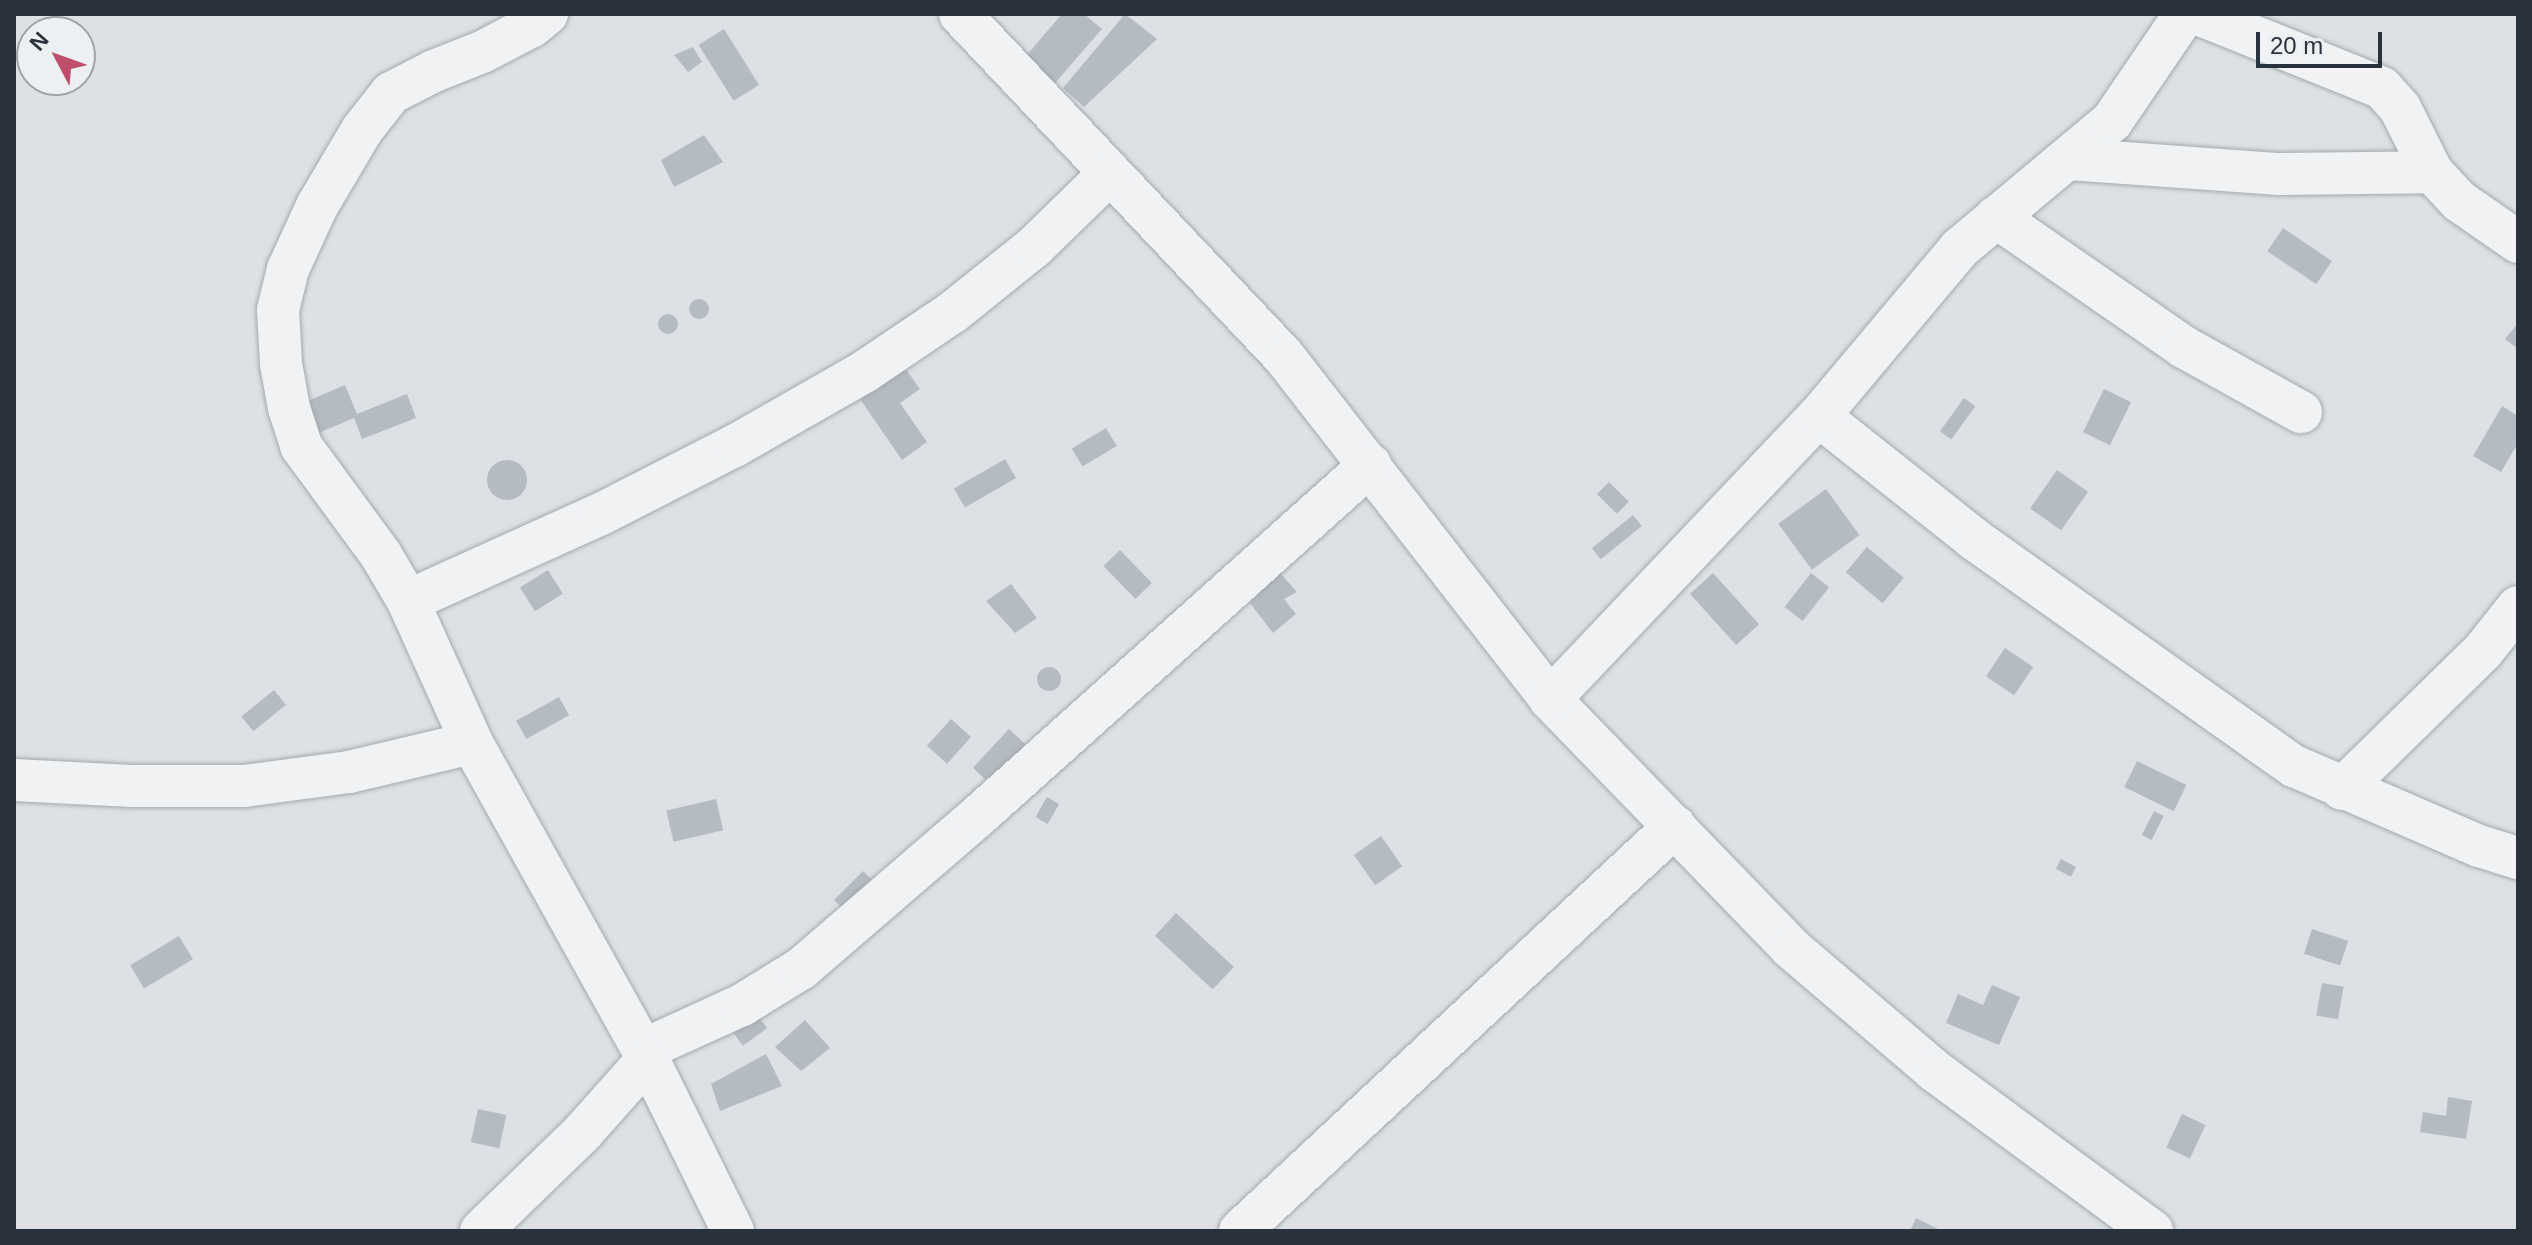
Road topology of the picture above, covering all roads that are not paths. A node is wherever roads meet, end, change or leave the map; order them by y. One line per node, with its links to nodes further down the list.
1 (547, 14): 13 (street)
2 (960, 14): 7 (street)
3 (2185, 14): 5 (street)
4 (2198, 14): 6 (street)
5 (2069, 159): 6 (street); 8 (street)
6 (2432, 172): 9 (street)
7 (1109, 174): 12 (street); 13 (street)
8 (1996, 217): 10 (street); 11 (street)
9 (2518, 242)
10 (2301, 412)
11 (1819, 416): 15 (street); 18 (street)
12 (1370, 465): 15 (street); 21 (street)
13 (408, 601): 16 (street)
14 (2518, 607): 18 (street)
15 (1550, 699): 19 (street)
16 (472, 743): 17 (street); 21 (street)
17 (14, 780)
18 (2342, 789): 20 (street)
19 (1675, 826): 24 (street); 25 (street)
20 (2518, 858)
21 (646, 1054): 22 (street); 23 (street)
22 (481, 1231)
23 (733, 1231)
24 (1240, 1231)
25 (2152, 1231)

